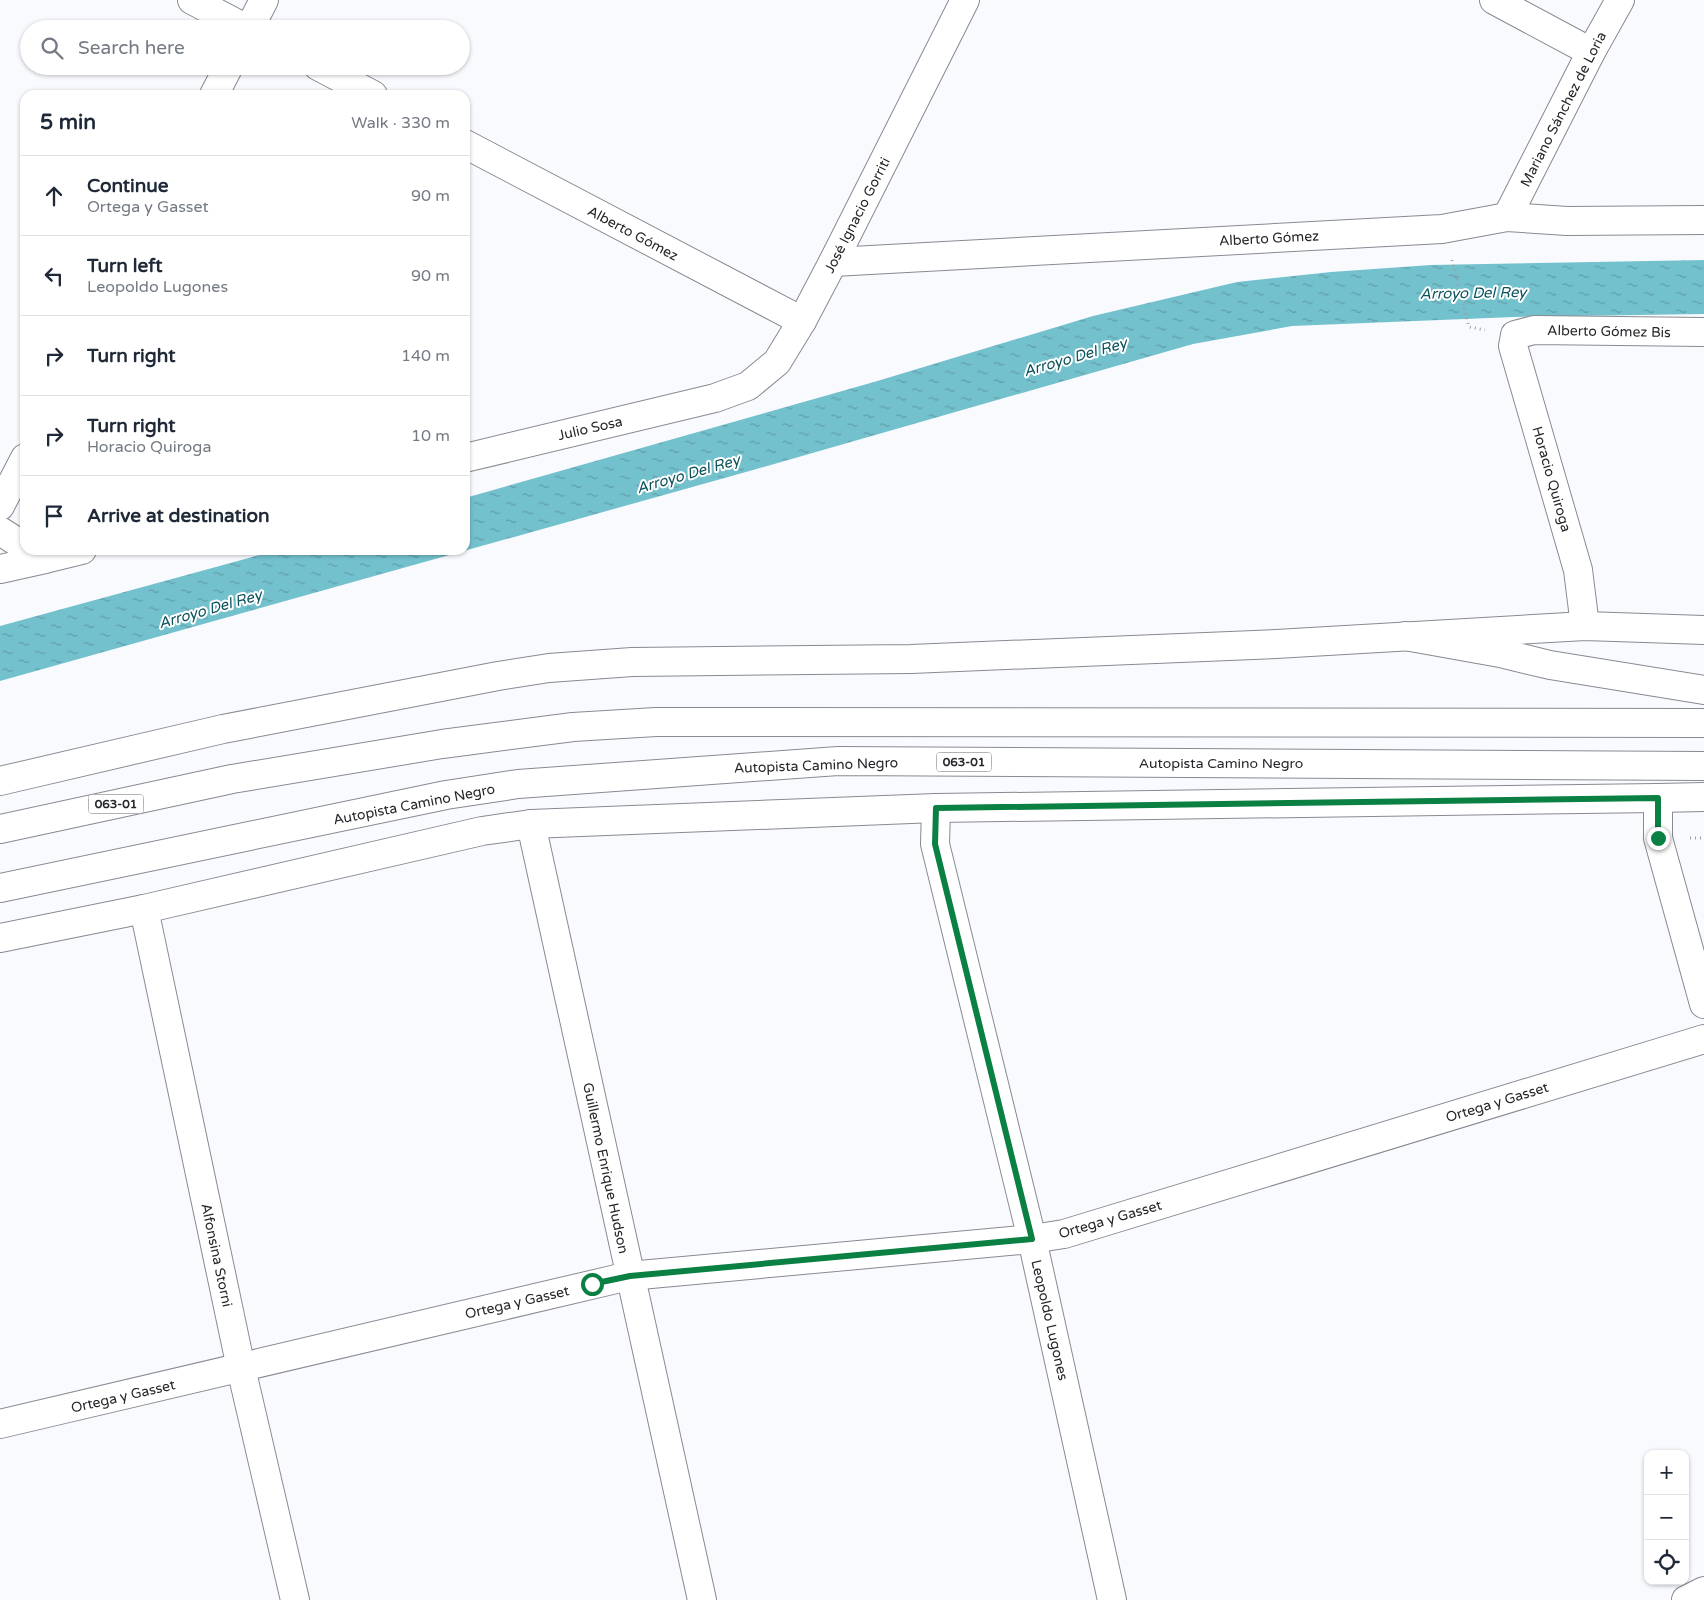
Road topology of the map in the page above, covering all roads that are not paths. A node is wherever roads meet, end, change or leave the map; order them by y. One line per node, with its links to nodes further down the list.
1 (192, 0): 6 (main road)
2 (264, 0): 7 (main road)
3 (965, 0): 16 (main road, José Ignacio Gorriti)
4 (1494, 0): 8 (main road)
5 (1620, 0): 8 (main road, Mariano Sánchez de Loria)
6 (231, 20)
7 (253, 20)
8 (1591, 52): 14 (main road, Mariano Sánchez de Loria)
9 (224, 75): 11 (main road)
10 (335, 75): 12 (main road)
11 (217, 90)
12 (363, 90)
13 (470, 147): 17 (main road, Alberto Gómez)
14 (1507, 218): 15 (main road, Alberto Gómez); 16 (main road, Alberto Gómez)
15 (1704, 220)
16 (833, 262): 17 (main road, José Ignacio Gorriti)
17 (802, 321): 20 (main road, José Ignacio Gorriti)
18 (1704, 332): 19 (main road, Alberto Gómez Bis)
19 (1515, 334): 28 (main road, Horacio Quiroga)
20 (715, 398): 21 (main road, Julio Sosa)
21 (470, 457)
22 (20, 468): 23 (main road)
23 (0, 506)
24 (0, 531): 25 (main road)
25 (20, 544)
26 (27, 555): 27 (main road)
27 (0, 569)
28 (1585, 626): 29 (main road); 30 (main road)
29 (1704, 630)
30 (1405, 636): 31 (main road); 34 (main road)
31 (1704, 690)
32 (1704, 723): 39 (main road, 063-01)
33 (1704, 766): 40 (main road, Autopista Camino Negro / 063-01)
34 (0, 781)
35 (1704, 797): 36 (main road)
36 (1658, 798): 37 (main road); 43 (main road)
37 (936, 808): 38 (main road); 45 (main road, Leopoldo Lugones)
38 (531, 824): 41 (main road); 46 (main road, Guillermo Enrique Hudson)
39 (0, 830)
40 (0, 888)
41 (144, 909): 42 (main road); 47 (main road, Alfonsina Storni)
42 (0, 938)
43 (1704, 1004)
44 (1704, 1039): 45 (main road, Ortega y Gasset)
45 (1032, 1239): 46 (main road, Ortega y Gasset); 52 (main road, Leopoldo Lugones)
46 (630, 1276): 47 (main road, Ortega y Gasset); 51 (main road, Guillermo Enrique Hudson)
47 (241, 1368): 48 (main road, Ortega y Gasset); 50 (main road, Alfonsina Storni)
48 (0, 1424)
49 (1704, 1591): 53 (main road)
50 (295, 1600)
51 (702, 1600)
52 (1112, 1600)
53 (1686, 1600)

